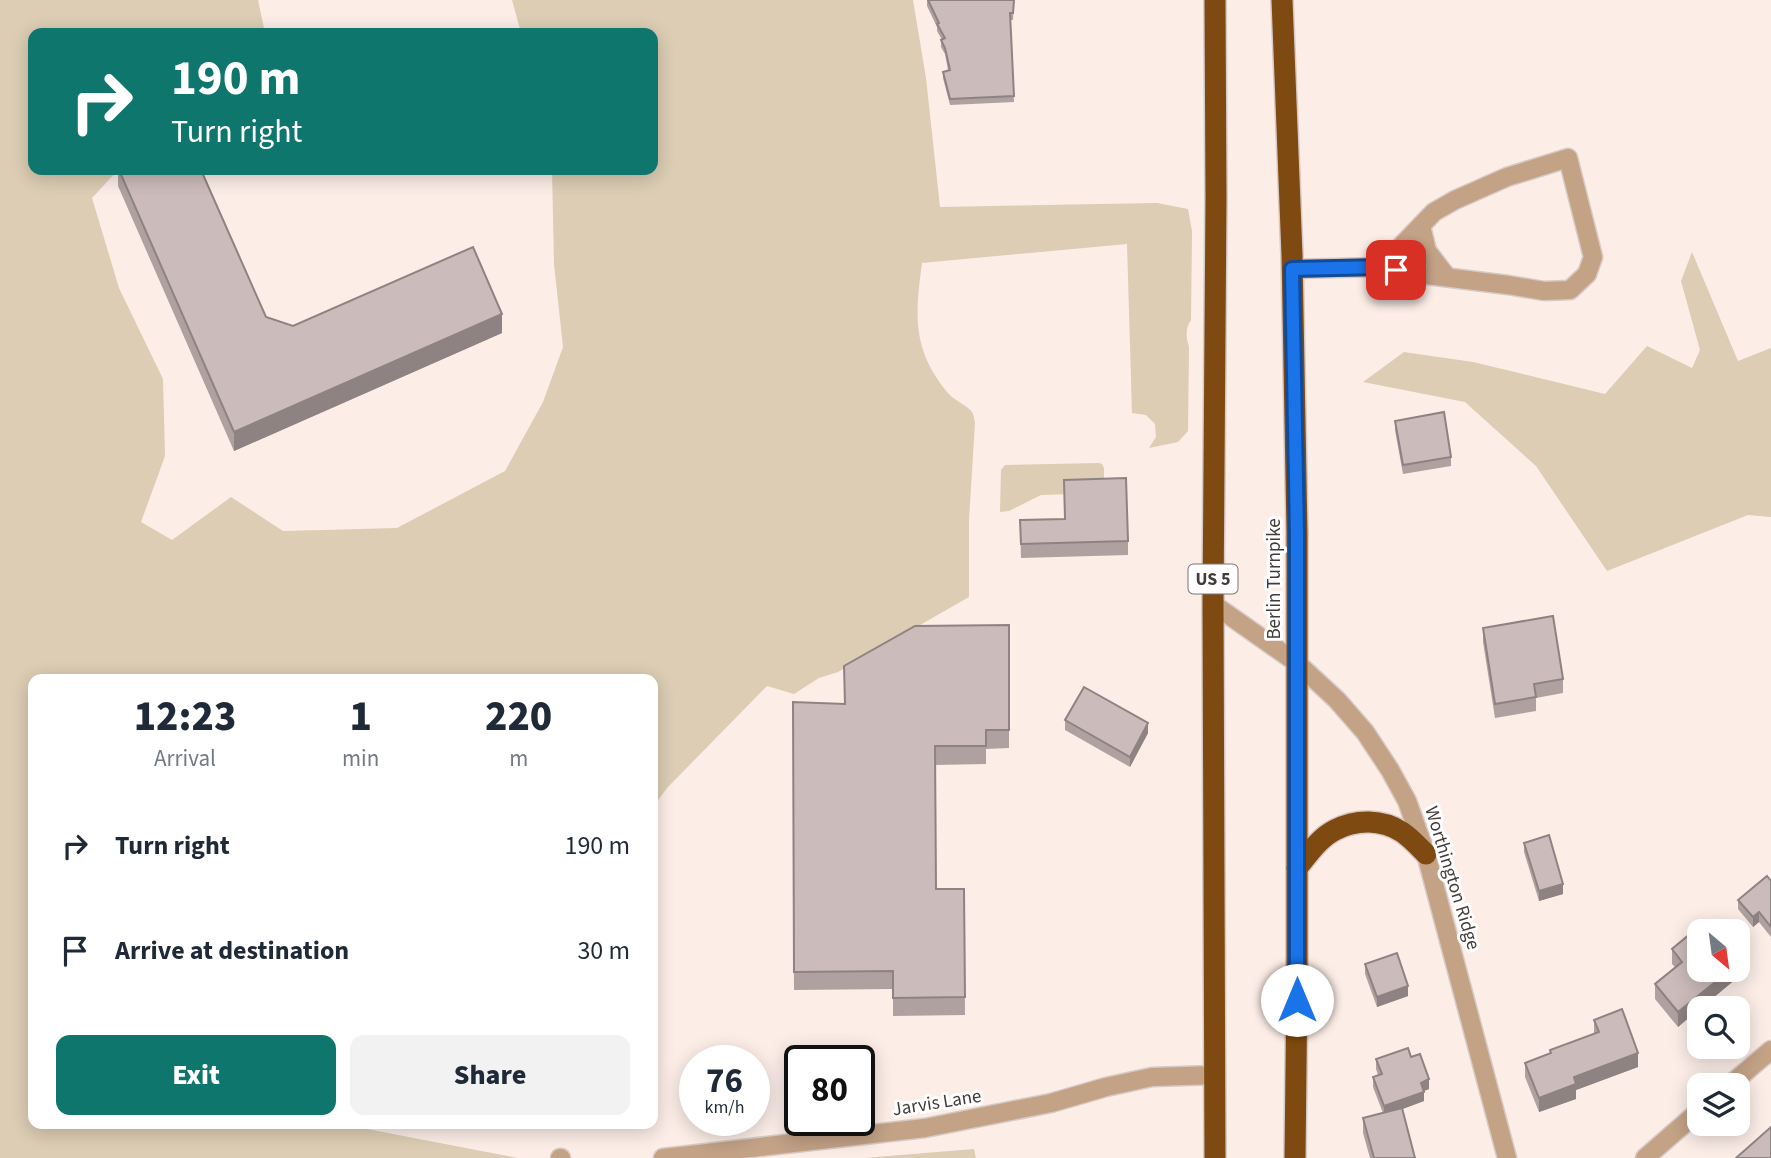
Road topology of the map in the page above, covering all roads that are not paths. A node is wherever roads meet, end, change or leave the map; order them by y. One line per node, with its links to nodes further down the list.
1 (1214, 0): 7 (highway, US 5)
2 (1282, 0): 5 (highway, Berlin Turnpike)
3 (1421, 226): 4 (street); 6 (street); 6 (street)
4 (1381, 267): 5 (street); 6 (street)
5 (1292, 269): 8 (highway, Berlin Turnpike)
6 (1447, 277)
7 (1213, 604): 8 (street, Worthington Ridge); 13 (highway, US 5)
8 (1297, 663): 9 (street, Worthington Ridge); 10 (highway, Berlin Turnpike)
9 (1426, 854): 10 (highway); 18 (street, Worthington Ridge)
10 (1297, 869): 17 (highway, Berlin Turnpike)
11 (1771, 1050): 12 (street)
12 (1744, 1073)
13 (1215, 1075): 15 (street, Jarvis Lane); 16 (highway, US 5)
14 (1687, 1121): 19 (street)
15 (663, 1158)
16 (1215, 1158)
17 (1295, 1158)
18 (1507, 1158)
19 (1645, 1158)

